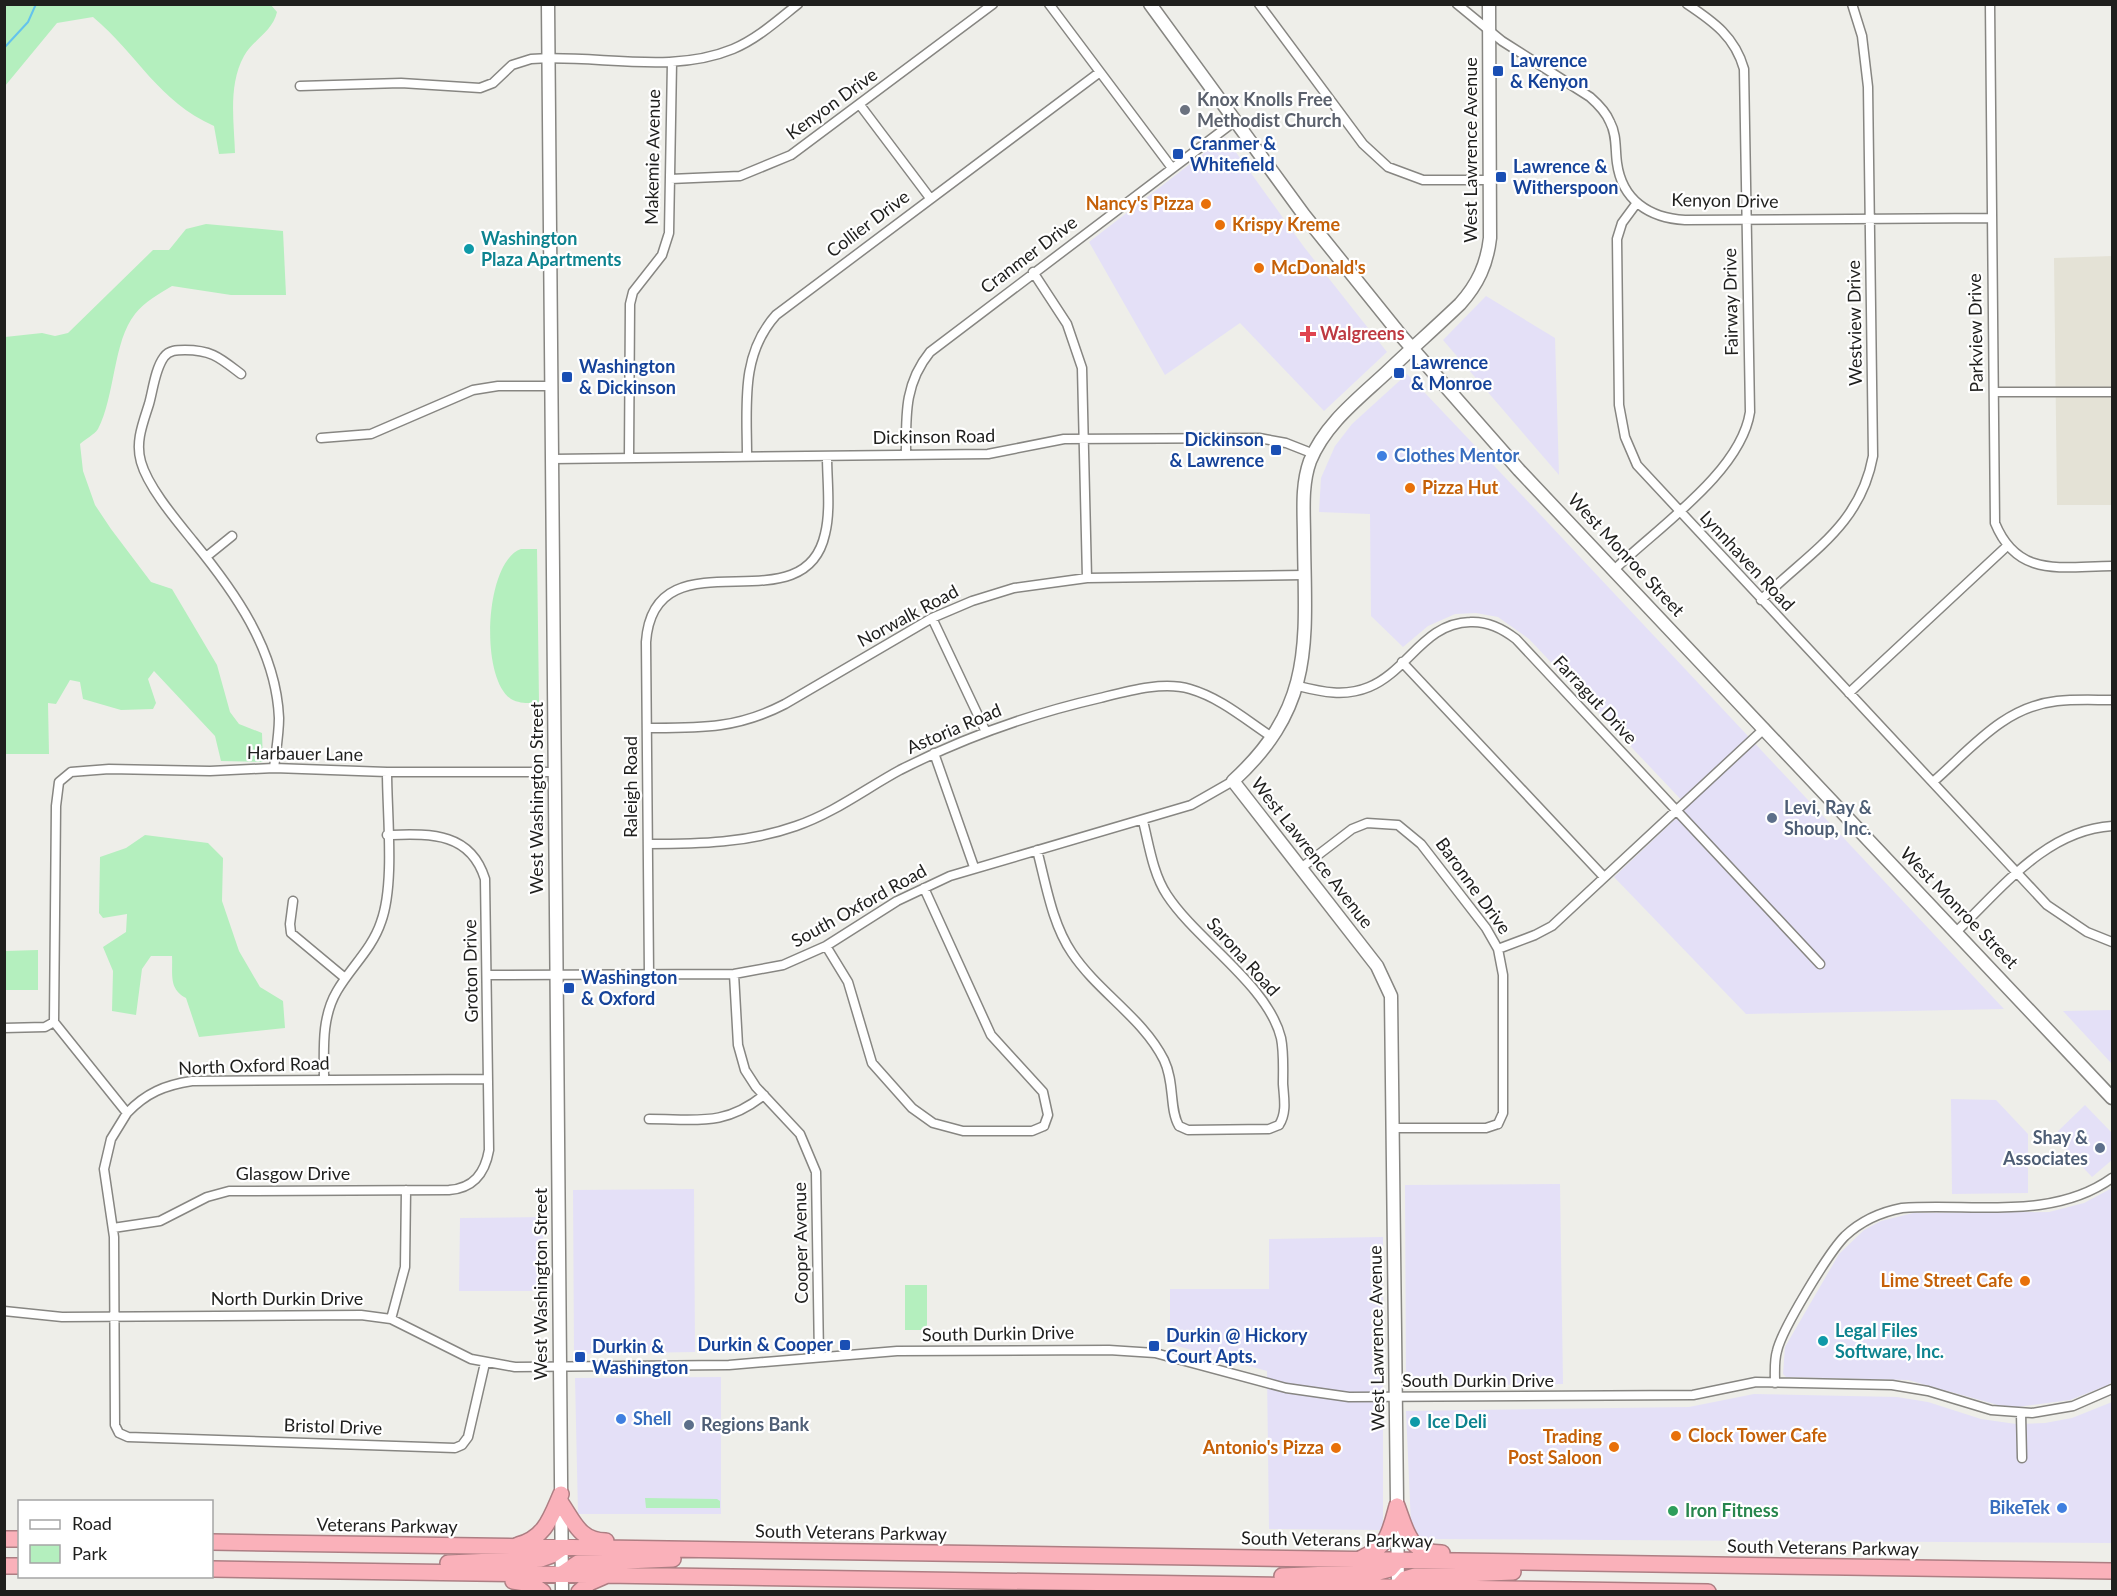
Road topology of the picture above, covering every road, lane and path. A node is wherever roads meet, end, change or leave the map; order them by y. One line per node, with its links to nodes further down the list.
1 (548, 4): 13 (street, West Washington Street)
2 (798, 4): 14 (street)
3 (993, 4): 17 (street, Kenyon Drive)
4 (1050, 4): 15 (street)
5 (1150, 4): 18 (street, West Monroe Street)
6 (1259, 4): 21 (street)
7 (1457, 4): 12 (street)
8 (1489, 4): 12 (street, West Lawrence Avenue)
9 (1687, 4): 26 (street, Fairway Drive)
10 (1852, 4): 25 (street, Westview Drive)
11 (1990, 4): 24 (street, Parkview Drive)
12 (1489, 31): 21 (street, West Lawrence Avenue); 23 (street)
13 (549, 58): 14 (street); 16 (street); 30 (street, West Washington Street)
14 (672, 62): 20 (street, Makemie Avenue)
15 (1100, 72): 19 (street); 22 (street, Collier Drive)
16 (300, 86)
17 (860, 105): 20 (street, Kenyon Drive); 22 (street)
18 (1235, 121): 19 (street, Cranmer Drive); 28 (street, West Monroe Street)
19 (1172, 168): 27 (street, Cranmer Drive)
20 (670, 179): 39 (street, Makemie Avenue)
21 (1490, 180): 28 (street, West Lawrence Avenue)
22 (930, 198): 37 (street, Collier Drive)
23 (1636, 204): 26 (street, Kenyon Drive); 41 (street, Lynnhaven Road)
24 (1991, 218): 25 (street, Kenyon Drive); 31 (street, Parkview Drive)
25 (1870, 219): 26 (street, Kenyon Drive); 49 (street, Westview Drive)
26 (1747, 220): 41 (street, Fairway Drive)
27 (1033, 272): 34 (street); 35 (street, Cranmer Drive)
28 (1413, 349): 36 (street, West Lawrence Avenue); 46 (street, West Monroe Street)
29 (242, 374): 44 (street)
30 (552, 386): 33 (street); 40 (street, West Washington Street)
31 (1994, 392): 32 (street); 43 (street, Parkview Drive)
32 (2112, 392)
33 (321, 438)
34 (1085, 438): 35 (street, Dickinson Road); 36 (street, Dickinson Road); 48 (street)
35 (906, 454): 38 (street, Dickinson Road)
36 (1314, 454): 47 (street, West Lawrence Avenue)
37 (747, 456): 38 (street, Dickinson Road); 39 (street, Dickinson Road)
38 (827, 456): 55 (street, Raleigh Road)
39 (629, 457): 40 (street, Dickinson Road)
40 (552, 459): 62 (street, West Washington Street)
41 (1678, 511): 46 (street, Fairway Drive); 49 (street, Lynnhaven Road)
42 (232, 536): 44 (street)
43 (2006, 547): 45 (street); 53 (street)
44 (206, 557): 60 (street)
45 (2112, 566)
46 (1615, 569): 56 (street, West Monroe Street)
47 (1304, 575): 48 (street, Norwalk Road); 52 (street, West Lawrence Avenue)
48 (1087, 578): 50 (street, Norwalk Road)
49 (1761, 600): 53 (street, Lynnhaven Road)
50 (932, 618): 55 (street, Norwalk Road); 57 (street)
51 (1402, 662): 52 (street, Farragut Drive); 65 (street, Farragut Drive); 74 (street)
52 (1298, 686): 58 (street, West Lawrence Avenue)
53 (1849, 693): 64 (street, Lynnhaven Road)
54 (2112, 700): 64 (street)
55 (648, 728): 69 (street, Raleigh Road)
56 (1765, 728): 65 (street); 77 (street, West Monroe Street)
57 (985, 730): 58 (street, Astoria Road); 59 (street, Astoria Road)
58 (1272, 737): 63 (street, West Lawrence Avenue)
59 (934, 753): 69 (street, Astoria Road); 71 (street)
60 (274, 768): 61 (street, Harbauer Lane); 87 (street, Harbauer Lane)
61 (387, 772): 62 (street, Harbauer Lane); 68 (street)
62 (555, 772): 85 (street, West Washington Street)
63 (1233, 781): 66 (street, South Oxford Road); 72 (street, West Lawrence Avenue)
64 (1933, 782): 73 (street, Lynnhaven Road)
65 (1676, 811): 74 (street); 81 (street, Farragut Drive)
66 (1143, 821): 70 (street, South Oxford Road); 70 (street, Sarona Road)
67 (2112, 826): 73 (street)
68 (387, 835): 84 (street, Groton Drive); 86 (street)
69 (648, 844): 82 (street, Raleigh Road)
70 (1037, 850): 71 (street, South Oxford Road)
71 (974, 867): 75 (street, South Oxford Road)
72 (1301, 868): 80 (street, Baronne Drive); 95 (street, West Lawrence Avenue)
73 (2018, 874): 77 (street); 78 (street, Lynnhaven Road)
74 (1604, 877): 80 (street)
75 (924, 888): 79 (street, South Oxford Road); 79 (street)
76 (293, 901): 86 (street)
77 (1956, 932): 92 (street, West Monroe Street)
78 (2112, 942)
79 (826, 946): 83 (street, South Oxford Road)
80 (1498, 949): 95 (street, Baronne Drive)
81 (1820, 964)
82 (649, 974): 83 (street, South Oxford Road); 85 (street, South Oxford Road)
83 (734, 974): 91 (street, Cooper Avenue)
84 (487, 975): 85 (street); 89 (street, Groton Drive)
85 (557, 975): 105 (street, West Washington Street)
86 (345, 978): 90 (street)
87 (54, 1022): 88 (street); 93 (street)
88 (4, 1028)
89 (488, 1079): 90 (street, North Oxford Road); 97 (street, Groton Drive)
90 (324, 1080): 93 (street, North Oxford Road)
91 (764, 1095): 94 (street); 103 (street, Cooper Avenue)
92 (2112, 1098)
93 (127, 1113): 99 (street, North Oxford Road)
94 (649, 1119)
95 (1393, 1128): 108 (street, West Lawrence Avenue)
96 (2112, 1178): 106 (street)
97 (477, 1179): 98 (street, Glasgow Drive)
98 (406, 1190): 99 (street, Glasgow Drive); 102 (street)
99 (113, 1228): 101 (street, North Oxford Road)
100 (4, 1311): 101 (street, North Durkin Drive)
101 (114, 1316): 102 (street, North Durkin Drive); 110 (street, North Oxford Road)
102 (391, 1319): 104 (street, North Durkin Drive)
103 (819, 1357): 105 (street, South Durkin Drive); 108 (street, South Durkin Drive)
104 (484, 1364): 105 (street, North Durkin Drive); 110 (street, Bristol Drive)
105 (560, 1366): 112 (street, West Washington Street)
106 (1775, 1383): 108 (street, South Durkin Drive); 109 (street, South Durkin Drive)
107 (2112, 1389): 109 (street, South Durkin Drive)
108 (1395, 1398): 113 (street, West Lawrence Avenue)
109 (2021, 1413): 111 (street)
110 (116, 1436)
111 (2022, 1458)
112 (561, 1499): 115 (highway); 116 (street, West Washington Street); 117 (highway)
113 (1397, 1506): 119 (highway); 120 (street, West Lawrence Avenue); 121 (highway)
114 (213, 1542): 115 (highway, Veterans Parkway)
115 (510, 1547): 116 (highway, Veterans Parkway)
116 (561, 1548): 117 (highway, South Veterans Parkway); 124 (highway); 127 (street, West Washington Street)
117 (710, 1550): 118 (highway, South Veterans Parkway)
118 (808, 1551): 119 (highway, South Veterans Parkway); 127 (highway)
119 (1358, 1560): 120 (highway, South Veterans Parkway)
120 (1397, 1561): 121 (highway, South Veterans Parkway); 129 (highway); 131 (street, West Lawrence Avenue)
121 (1555, 1563): 122 (highway, South Veterans Parkway)
122 (1633, 1564): 125 (highway, South Veterans Parkway); 131 (highway)
123 (213, 1569): 124 (highway)
124 (352, 1571): 126 (highway)
125 (2112, 1571)
126 (424, 1572): 127 (highway); 133 (highway)
127 (561, 1574): 128 (highway); 134 (street, West Washington Street)
128 (611, 1575): 129 (highway); 135 (highway)
129 (1172, 1584): 130 (highway)
130 (1260, 1588): 131 (highway)
131 (1398, 1589): 132 (highway)
132 (1433, 1589): 136 (highway)
133 (543, 1592)
134 (561, 1592)
135 (579, 1592)
136 (1708, 1592)

